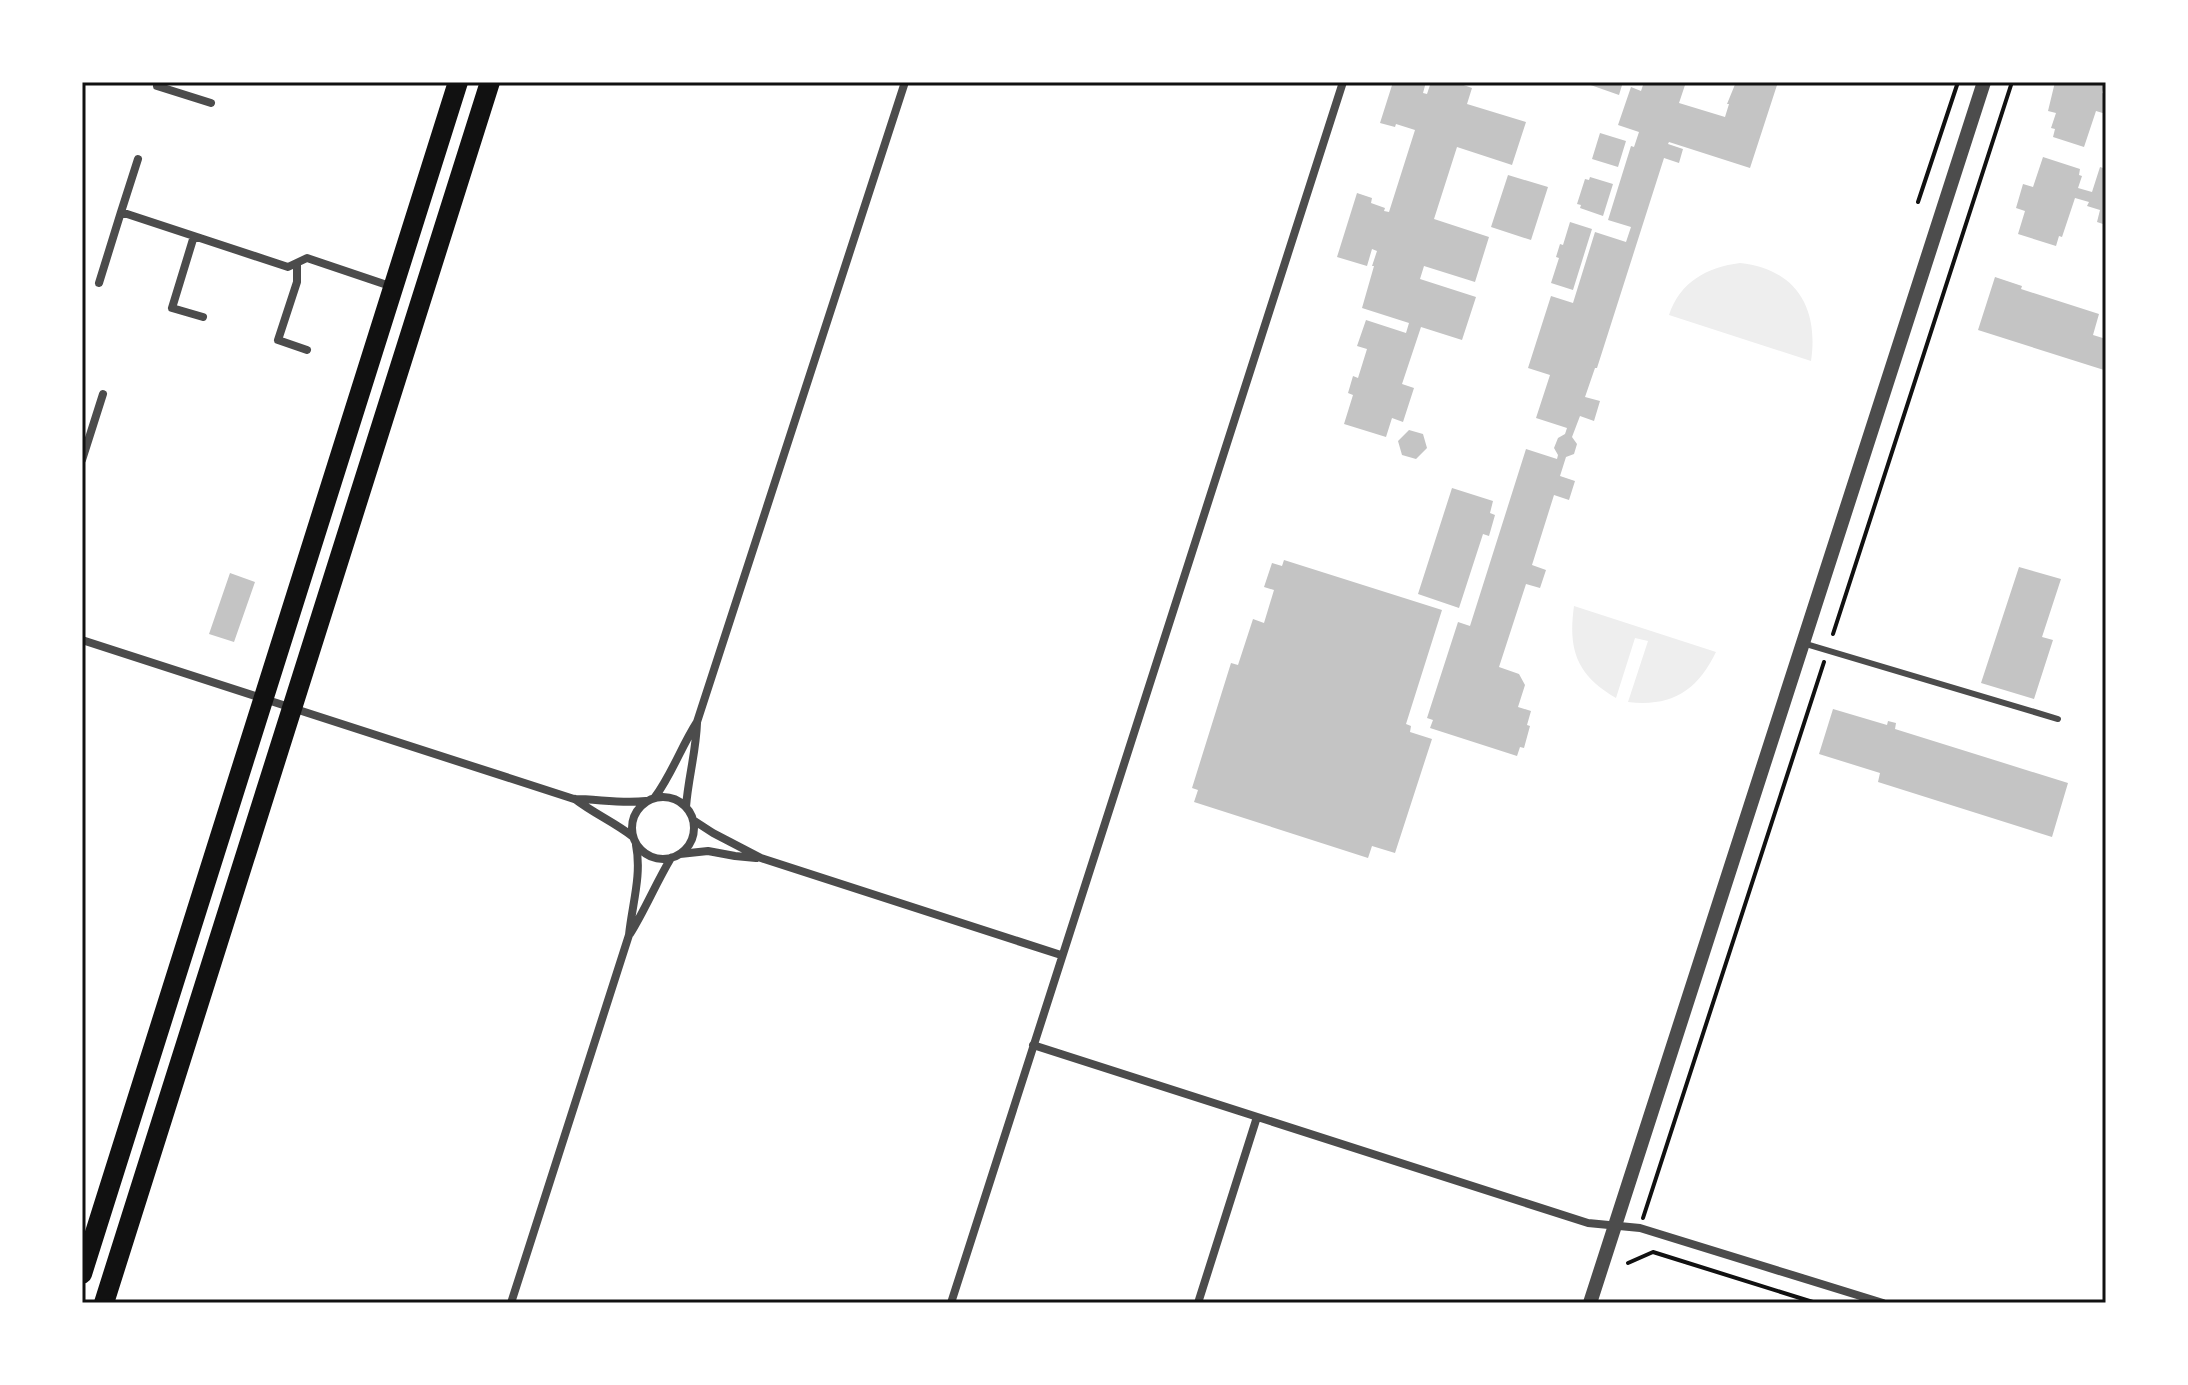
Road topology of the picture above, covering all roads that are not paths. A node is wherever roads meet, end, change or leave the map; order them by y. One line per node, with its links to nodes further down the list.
1 (147, 82): 7 (street)
2 (458, 82): 14 (highway)
3 (490, 82): 22 (highway)
4 (905, 82): 24 (street)
5 (1343, 82): 33 (street)
6 (1984, 82): 20 (street)
7 (158, 84): 8 (street)
8 (211, 103)
9 (138, 159): 10 (street)
10 (121, 212): 11 (street); 13 (street)
11 (194, 236): 12 (street); 15 (street)
12 (297, 263): 14 (street); 16 (street)
13 (99, 283)
14 (393, 287): 21 (highway)
15 (203, 317)
16 (307, 350)
17 (103, 394): 18 (street)
18 (82, 460)
19 (82, 640): 21 (street)
20 (1803, 643): 23 (lane); 36 (street)
21 (263, 700): 22 (street); 37 (highway)
22 (292, 709): 25 (street); 38 (highway)
23 (2058, 719)
24 (697, 722): 26 (street); 27 (street)
25 (574, 799): 26 (street); 29 (street)
26 (650, 799): 27 (street); 29 (street)
27 (686, 807): 28 (street)
28 (693, 820): 30 (street); 31 (street)
29 (634, 841): 30 (street); 32 (street)
30 (675, 856): 31 (street); 32 (street)
31 (761, 858): 33 (street)
32 (629, 935): 39 (street)
33 (1061, 955): 34 (street)
34 (1033, 1045): 35 (street); 40 (street)
35 (1257, 1117): 36 (street); 41 (street)
36 (1615, 1225): 42 (street); 43 (street)
37 (82, 1274)
38 (104, 1303)
39 (511, 1303)
40 (951, 1303)
41 (1198, 1303)
42 (1590, 1303)
43 (1883, 1303)

